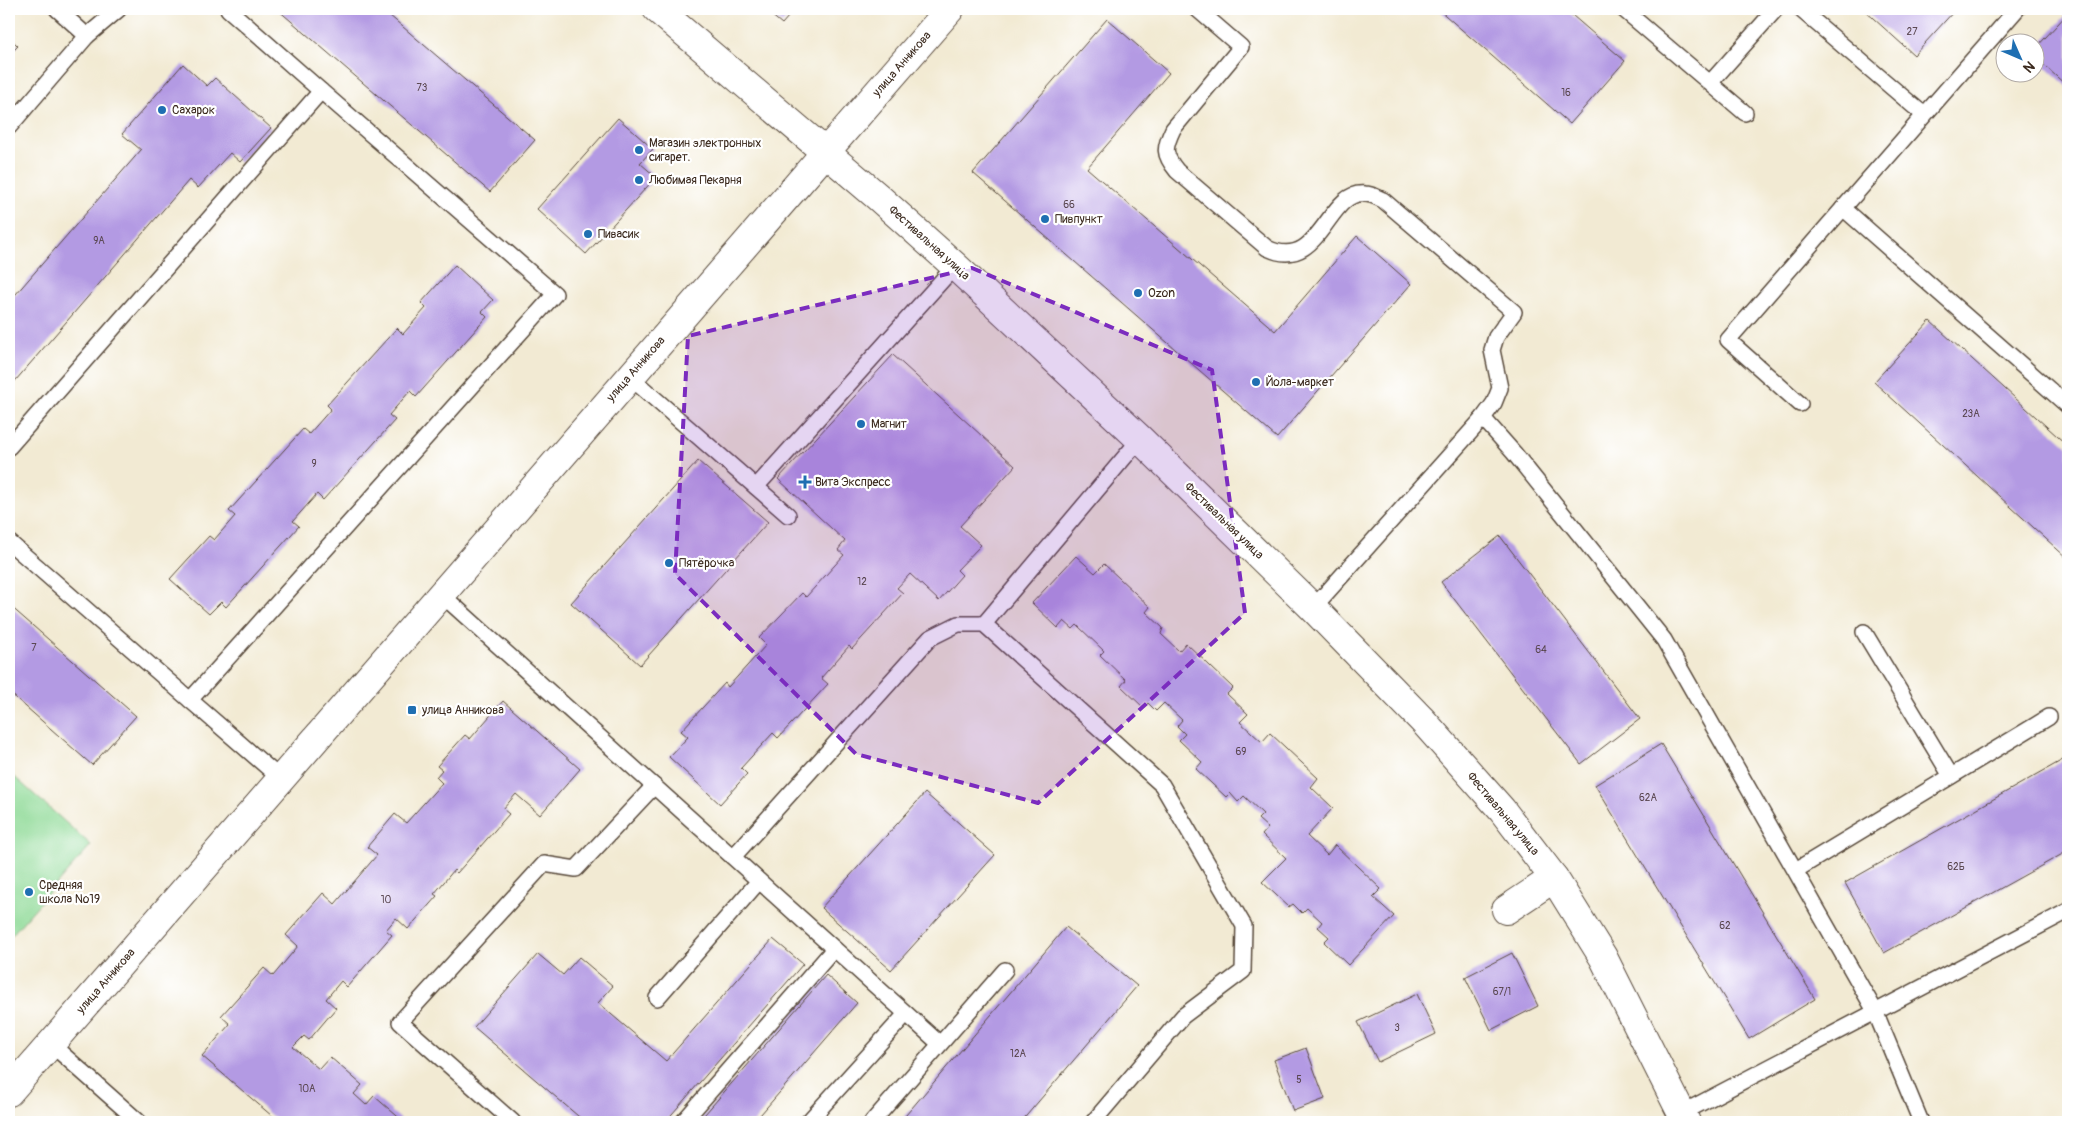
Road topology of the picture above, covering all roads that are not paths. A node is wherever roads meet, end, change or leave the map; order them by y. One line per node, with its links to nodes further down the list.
1 (57, 9): 11 (lane)
2 (119, 9): 11 (lane)
3 (228, 9): 13 (lane)
4 (657, 9): 17 (street, Фестивальная улица)
5 (950, 9): 17 (street, улица Анникова)
6 (1197, 9): 23 (lane)
7 (1623, 9): 12 (lane)
8 (1776, 9): 12 (lane)
9 (1800, 9): 15 (lane)
10 (2017, 9): 15 (lane)
11 (87, 36): 16 (lane)
12 (1710, 84): 14 (lane)
13 (321, 91): 25 (lane); 33 (lane)
14 (1745, 113)
15 (1924, 115): 18 (lane)
16 (9, 127)
17 (824, 152): 19 (street, Фестивальная улица); 20 (street, улица Анникова)
18 (1843, 208): 21 (lane); 22 (lane)
19 (955, 266): 24 (street, Фестивальная улица); 26 (lane)
20 (630, 377): 26 (lane); 29 (street, улица Анникова)
21 (1800, 404)
22 (2068, 406)
23 (1483, 418): 30 (lane); 39 (lane)
24 (1140, 439): 30 (street, Фестивальная улица); 31 (lane)
25 (9, 447)
26 (756, 487): 27 (lane)
27 (788, 515)
28 (9, 542): 33 (lane)
29 (441, 594): 36 (street, улица Анникова); 37 (lane)
30 (1313, 608): 40 (street, Фестивальная улица)
31 (984, 624): 38 (lane); 58 (lane)
32 (1864, 632): 35 (lane)
33 (190, 700): 36 (lane)
34 (2049, 717): 35 (lane)
35 (1951, 776): 39 (lane)
36 (281, 778): 49 (street, улица Анникова)
37 (654, 786): 38 (lane); 54 (lane)
38 (733, 857): 41 (lane)
39 (1796, 870): 47 (lane)
40 (1554, 878): 42 (street); 52 (street, Фестивальная улица)
41 (759, 881): 44 (lane); 46 (lane)
42 (1506, 910)
43 (2068, 911): 47 (lane)
44 (834, 949): 48 (lane); 55 (lane)
45 (1005, 970): 50 (lane)
46 (657, 998)
47 (1875, 1011): 52 (lane); 59 (lane)
48 (906, 1014): 50 (lane); 56 (lane)
49 (51, 1044): 51 (street, улица Анникова); 53 (lane)
50 (940, 1044): 57 (lane)
51 (9, 1092)
52 (1684, 1118)
53 (139, 1122)
54 (513, 1122)
55 (683, 1122)
56 (808, 1122)
57 (872, 1122)
58 (1093, 1122)
59 (1922, 1122)

